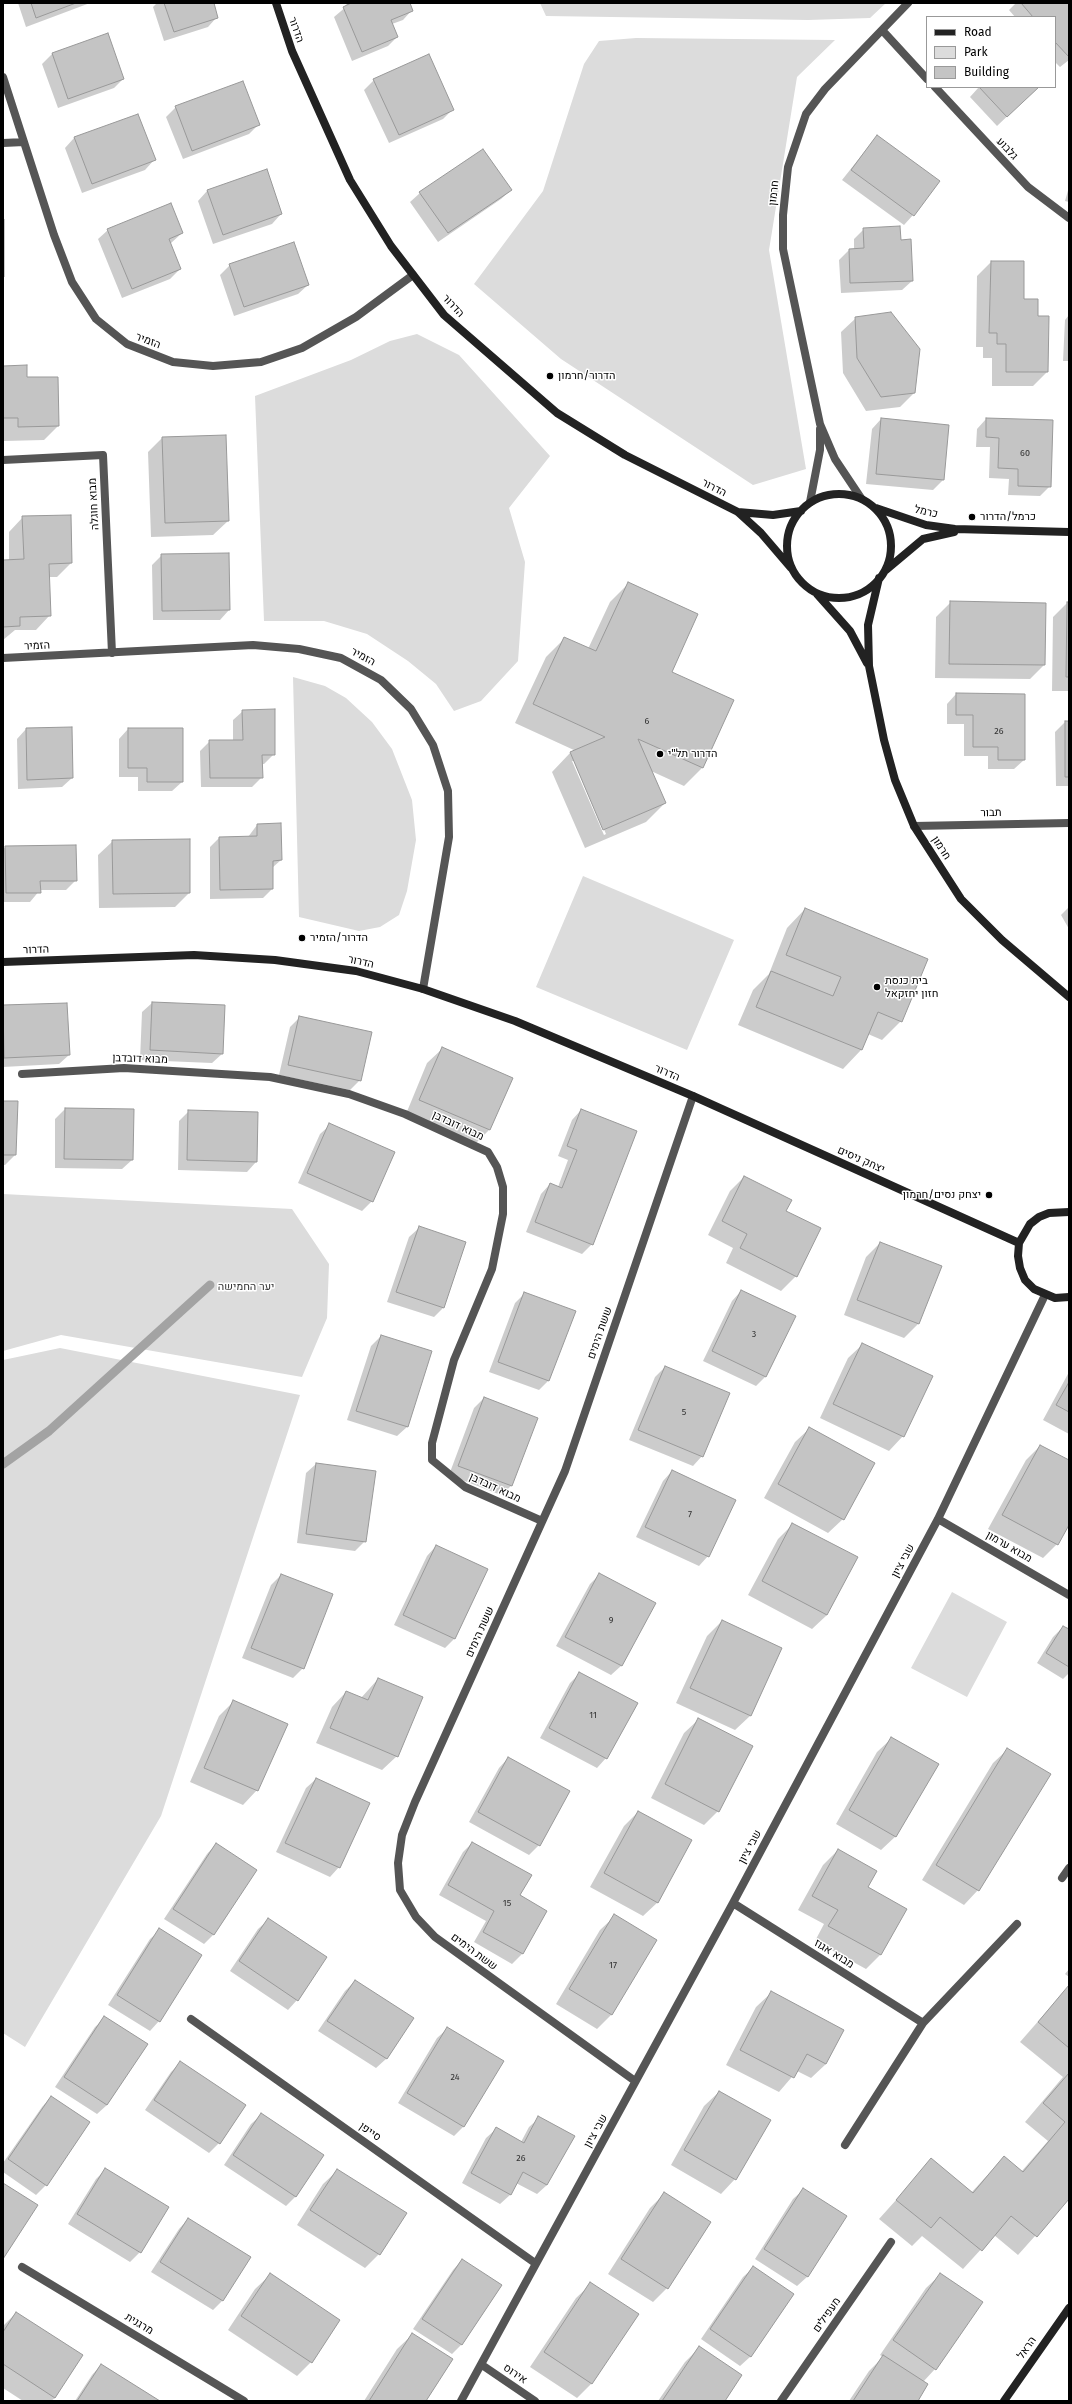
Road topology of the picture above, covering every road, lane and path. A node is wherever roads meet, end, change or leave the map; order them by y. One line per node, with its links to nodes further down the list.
1 (276, 3): 10 (street, הדרור)
2 (908, 3): 3 (street, חרמון)
3 (882, 30): 5 (street); 11 (street, חרמון)
4 (3, 76): 7 (street, הזמיר)
5 (926, 78)
6 (936, 88): 9 (street, גלבוע)
7 (24, 142): 8 (street); 10 (street, הזמיר)
8 (3, 143)
9 (1069, 218)
10 (413, 275): 17 (street, הדרור)
11 (820, 424): 13 (street, חרמון); 14 (street, חרמון)
12 (3, 460): 24 (street, מבוא חוגלה)
13 (861, 498): 14 (street); 15 (street)
14 (810, 502): 16 (street)
15 (876, 508): 18 (street, כרמל); 21 (street)
16 (801, 511): 17 (street, הדרור); 20 (street)
17 (738, 512): 20 (street, הדרור)
18 (973, 530): 19 (street, כרמל); 21 (street, כרמל)
19 (1069, 532)
20 (792, 568): 23 (street)
21 (886, 570): 22 (street)
22 (879, 578): 23 (street); 26 (street, חרמון)
23 (815, 592): 26 (street, חרמון)
24 (112, 653): 25 (street, הזמיר); 30 (street, הזמיר)
25 (3, 658)
26 (869, 666): 28 (street, חרמון)
27 (1069, 823): 28 (street, תבור)
28 (914, 826): 31 (street, חרמון)
29 (3, 962): 30 (street, הדרור)
30 (423, 989): 33 (street, הדרור)
31 (1069, 997)
32 (22, 1074): 39 (street, מבוא דובדבן)
33 (693, 1096): 35 (street, יצחק ניסים); 39 (street, ששת הימים)
34 (1069, 1212): 35 (street)
35 (1019, 1243): 36 (street)
36 (1045, 1295): 37 (street); 38 (street, שבי ציון)
37 (1069, 1297)
38 (938, 1519): 40 (street, מבוא ערמון); 43 (street, שבי ציון)
39 (542, 1521): 47 (street, ששת הימים)
40 (1069, 1595)
41 (1069, 1868): 42 (street)
42 (1062, 1878)
43 (733, 1903): 46 (street, מבוא אגוז); 47 (street, שבי ציון)
44 (1017, 1924): 46 (street)
45 (191, 2019): 50 (street, סייפן)
46 (923, 2023): 48 (street)
47 (635, 2081): 50 (street, שבי ציון)
48 (845, 2145)
49 (891, 2242): 57 (street, מעפילים)
50 (535, 2263): 53 (street, שבי ציון)
51 (22, 2267): 54 (street, מרגנית)
52 (1069, 2308): 58 (street, הראל)
53 (482, 2365): 55 (street, שבי ציון); 56 (street, אירוס)
54 (244, 2401)
55 (461, 2401)
56 (535, 2401)
57 (781, 2401)
58 (1004, 2401)

